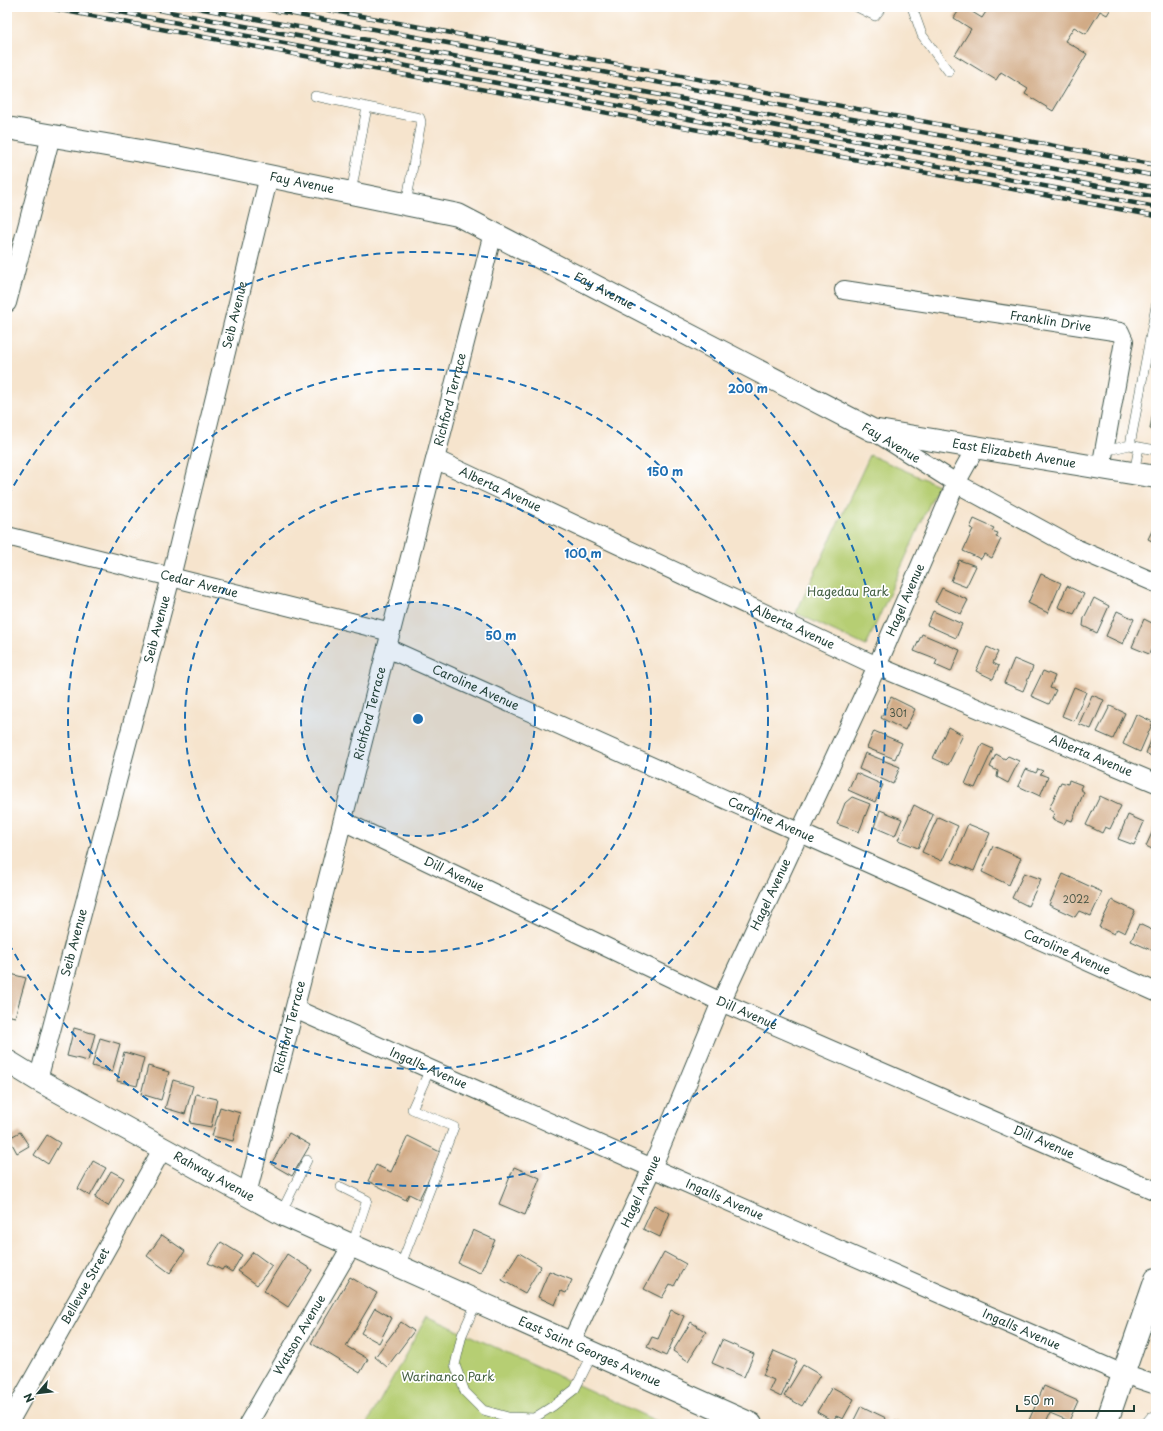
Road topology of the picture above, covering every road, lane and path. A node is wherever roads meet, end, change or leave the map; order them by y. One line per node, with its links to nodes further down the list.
1 (857, 7): 2 (lane)
2 (882, 7)
3 (912, 7): 4 (lane)
4 (949, 72)
5 (315, 96): 6 (lane)
6 (367, 108): 10 (lane); 11 (lane)
7 (7, 128): 8 (street, Fay Avenue)
8 (51, 136): 9 (street, Fay Avenue); 14 (street)
9 (269, 176): 10 (street, Fay Avenue); 26 (street, Seib Avenue)
10 (351, 193): 11 (street, Fay Avenue)
11 (406, 204): 12 (street, Fay Avenue)
12 (493, 233): 16 (street, Fay Avenue); 20 (street, Richford Terrace)
13 (844, 290): 21 (street, Franklin Drive)
14 (7, 304)
15 (1156, 306): 17 (lane)
16 (872, 430): 18 (street, East Elizabeth Avenue); 24 (street, Fay Avenue)
17 (1135, 446): 19 (lane); 21 (lane); 22 (lane)
18 (976, 448): 21 (street, East Elizabeth Avenue); 24 (street, Hagel Avenue)
19 (1156, 450)
20 (435, 459): 28 (street, Richford Terrace); 29 (street, Alberta Avenue)
21 (1102, 459): 22 (street, East Elizabeth Avenue)
22 (1134, 474): 23 (street, East Elizabeth Avenue)
23 (1156, 477)
24 (956, 483): 27 (street, Fay Avenue); 29 (street, Hagel Avenue)
25 (7, 536): 26 (street, Cedar Avenue)
26 (171, 577): 28 (street, Cedar Avenue); 38 (street, Seib Avenue)
27 (1156, 583)
28 (389, 640): 31 (street, Richford Terrace); 32 (street, Caroline Avenue)
29 (877, 666): 30 (street, Alberta Avenue); 32 (street, Hagel Avenue)
30 (1156, 783)
31 (343, 821): 34 (street, Dill Avenue); 35 (street, Richford Terrace)
32 (800, 833): 33 (street, Caroline Avenue); 34 (street, Hagel Avenue)
33 (1156, 992)
34 (721, 1002): 41 (street, Hagel Avenue); 43 (street, Dill Avenue)
35 (295, 1009): 37 (street, Ingalls Avenue); 44 (street, Richford Terrace)
36 (7, 1061): 38 (street, Rahway Avenue)
37 (430, 1069): 41 (street, Ingalls Avenue); 47 (lane)
38 (38, 1080): 39 (street, Rahway Avenue)
39 (163, 1148): 44 (street, Rahway Avenue); 56 (street, Bellevue Street)
40 (308, 1160): 45 (lane)
41 (652, 1168): 51 (street, Hagel Avenue); 53 (street, Ingalls Avenue)
42 (341, 1187): 46 (lane)
43 (1156, 1191)
44 (247, 1194): 45 (street, Rahway Avenue)
45 (281, 1213): 46 (street, Rahway Avenue)
46 (352, 1245): 47 (street, Rahway Avenue); 57 (street, Watson Avenue)
47 (400, 1267): 49 (street, Rahway Avenue)
48 (1156, 1279): 53 (street)
49 (428, 1280): 50 (street, East Saint Georges Avenue)
50 (477, 1301): 51 (street, East Saint Georges Avenue); 52 (lane)
51 (571, 1343): 52 (street, East Saint Georges Avenue)
52 (593, 1353): 58 (street, East Saint Georges Avenue)
53 (1123, 1374): 54 (street, Ingalls Avenue); 59 (street)
54 (1156, 1385)
55 (1156, 1416): 60 (lane)
56 (8, 1424)
57 (248, 1424)
58 (751, 1424)
59 (1106, 1424)
60 (1145, 1424)

